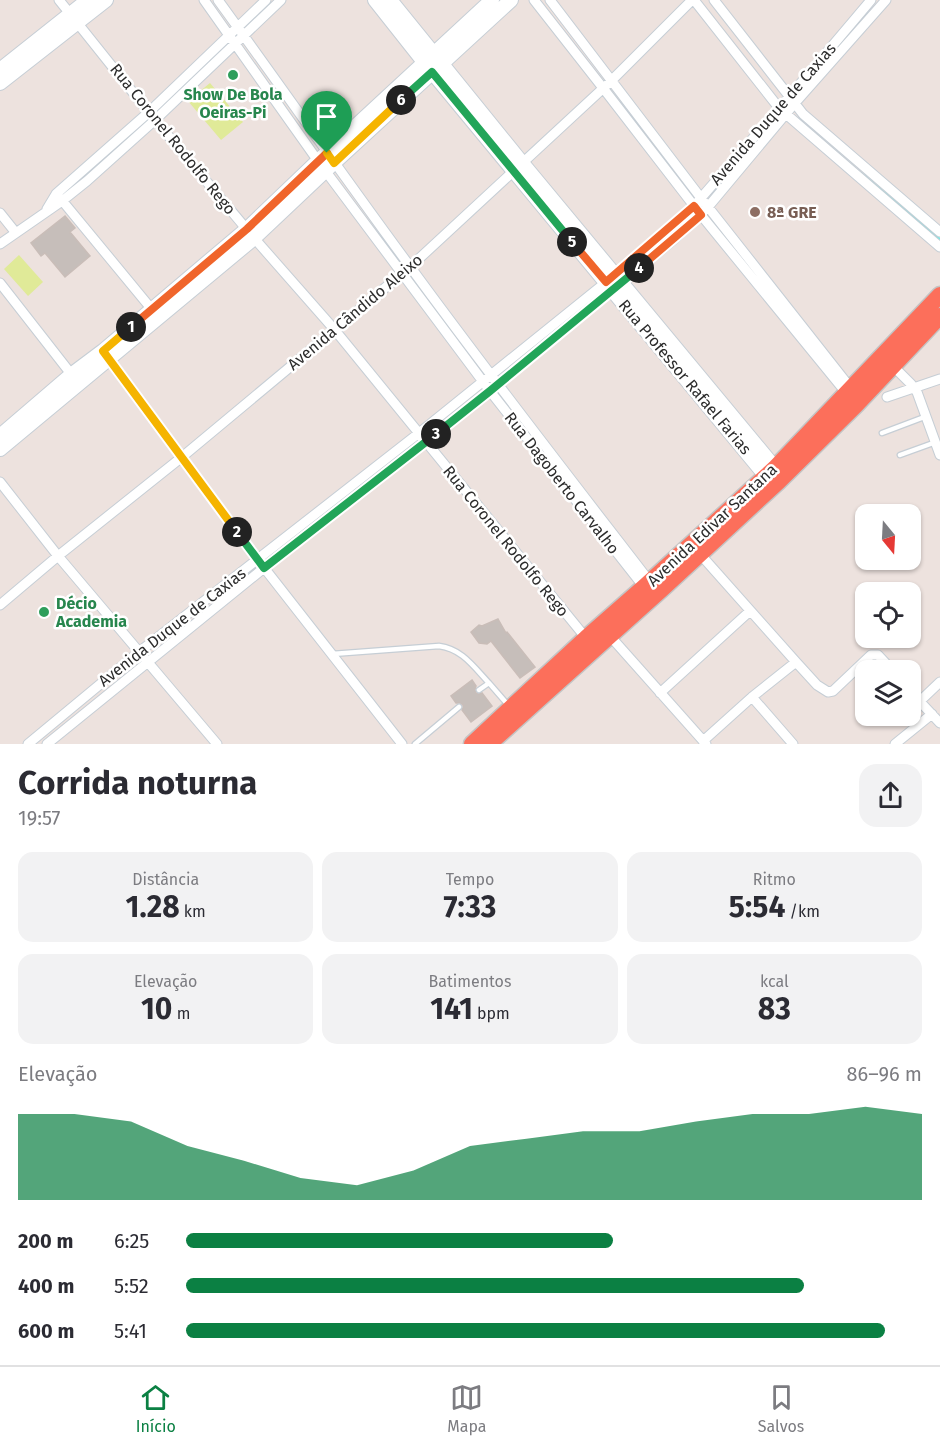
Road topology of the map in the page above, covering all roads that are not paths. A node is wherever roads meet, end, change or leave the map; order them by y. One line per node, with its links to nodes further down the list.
1 (59, 0): 18 (street, Rua Coronel Rodolfo Rego)
2 (88, 0): 18 (main road)
3 (106, 0): 18 (main road)
4 (204, 0): 20 (street, Rua Dagoberto Carvalho)
5 (218, 0): 19 (street, Rua Dagoberto Carvalho)
6 (266, 0): 19 (street)
7 (281, 0): 19 (street)
8 (375, 0): 22 (main road, Rua Professor Rafael Farias)
9 (390, 0): 22 (main road, Rua Professor Rafael Farias)
10 (492, 0): 22 (main road)
11 (511, 0): 22 (main road)
12 (534, 0): 26 (street)
13 (550, 0): 24 (street)
14 (693, 0): 24 (street, Avenida Cândido Aleixo); 28 (street)
15 (714, 0): 27 (street)
16 (871, 0): 27 (street, Avenida Duque de Caxias)
17 (883, 1): 27 (street, Avenida Duque de Caxias)
18 (74, 18): 23 (main road); 25 (main road); 29 (street, Rua Coronel Rodolfo Rego)
19 (241, 32): 20 (street); 21 (street); 30 (street, Rua Dagoberto Carvalho)
20 (230, 35): 21 (street, Rua Dagoberto Carvalho); 29 (street)
21 (236, 44): 29 (street); 30 (street, Rua Dagoberto Carvalho)
22 (433, 63): 30 (main road); 31 (main road, Rua Professor Rafael Farias)
23 (0, 70)
24 (611, 81): 26 (street, Avenida Cândido Aleixo); 33 (street)
25 (0, 83)
26 (603, 87): 31 (street, Avenida Cândido Aleixo); 33 (street)
27 (791, 100): 28 (street, Avenida Duque de Caxias); 37 (street)
28 (782, 111): 33 (street, Avenida Duque de Caxias); 34 (street, Avenida Duque de Caxias); 41 (street)
29 (152, 116): 32 (street); 39 (street, Rua Coronel Rodolfo Rego)
30 (326, 162): 39 (main road); 42 (street, Rua Dagoberto Carvalho)
31 (518, 167): 42 (street, Avenida Cândido Aleixo); 43 (main road, Rua Professor Rafael Farias)
32 (59, 197): 38 (street); 46 (street)
33 (697, 202): 34 (street); 36 (street); 43 (street, Avenida Duque de Caxias)
34 (708, 207): 36 (street, Avenida Duque de Caxias); 57 (street)
35 (0, 213): 38 (street)
36 (701, 215): 43 (street, Avenida Duque de Caxias); 57 (street)
37 (940, 232)
38 (16, 233): 40 (street)
39 (251, 233): 46 (main road); 48 (street, Rua Coronel Rodolfo Rego)
40 (0, 244)
41 (940, 247)
42 (406, 270): 48 (street, Avenida Cândido Aleixo); 51 (street, Rua Dagoberto Carvalho); 54 (street, Rua Dagoberto Carvalho)
43 (614, 282): 51 (street, Avenida Duque de Caxias); 55 (street, Avenida Duque de Caxias); 69 (main road, Rua Professor Rafael Farias)
44 (0, 283): 52 (street)
45 (940, 295): 57 (highway, Avenida Edivar Santana)
46 (155, 313): 49 (main road)
47 (940, 316): 50 (highway, Avenida Edivar Santana)
48 (334, 329): 60 (street, Rua Coronel Rodolfo Rego); 68 (street, Avenida Cândido Aleixo)
49 (106, 355): 52 (main road); 68 (street)
50 (893, 366): 56 (street); 57 (highway, Avenida Edivar Santana)
51 (490, 374): 54 (street, Avenida Duque de Caxias); 55 (street, Rua Dagoberto Carvalho)
52 (74, 379): 62 (main road); 65 (main road)
53 (940, 379): 56 (street)
54 (483, 381): 55 (street, Rua Dagoberto Carvalho); 60 (street, Avenida Duque de Caxias)
55 (494, 388): 63 (street, Avenida Duque de Caxias); 75 (street, Rua Dagoberto Carvalho)
56 (914, 388): 58 (street); 59 (street)
57 (854, 397): 69 (highway, Avenida Edivar Santana); 71 (highway, Avenida Edivar Santana)
58 (887, 398)
59 (927, 416): 61 (lane); 64 (street)
60 (419, 433): 63 (street, Rua Coronel Rodolfo Rego); 73 (street, Avenida Duque de Caxias)
61 (882, 433)
62 (0, 436)
63 (426, 441): 74 (street, Avenida Duque de Caxias); 79 (street, Rua Coronel Rodolfo Rego)
64 (936, 442): 66 (lane); 67 (street)
65 (0, 449)
66 (900, 455)
67 (940, 455)
68 (182, 457): 72 (street, Avenida Cândido Aleixo); 73 (street)
69 (770, 472): 75 (highway, Avenida Edivar Santana)
70 (0, 482): 72 (street)
71 (700, 554): 77 (street); 78 (highway, Avenida Edivar Santana)
72 (58, 556): 76 (street, Avenida Cândido Aleixo); 80 (street)
73 (258, 560): 74 (street); 80 (street, Avenida Duque de Caxias)
74 (264, 568): 81 (street); 84 (street, Avenida Duque de Caxias)
75 (647, 584): 79 (highway, Avenida Edivar Santana)
76 (0, 605)
77 (750, 611): 85 (street); 91 (street)
78 (610, 636): 89 (highway, Avenida Edivar Santana); 91 (street)
79 (586, 639): 89 (highway, Avenida Edivar Santana)
80 (139, 652): 84 (street); 100 (street, Avenida Duque de Caxias)
81 (332, 654): 88 (lane); 103 (street)
82 (866, 660): 83 (street)
83 (883, 660)
84 (147, 662): 101 (street, Avenida Duque de Caxias); 102 (street)
85 (796, 662): 86 (street); 92 (street)
86 (855, 670)
87 (940, 682): 93 (street)
88 (489, 683): 90 (lane); 96 (lane)
89 (547, 684): 96 (highway, Avenida Edivar Santana); 106 (highway, Avenida Edivar Santana)
90 (479, 690)
91 (660, 693): 99 (street)
92 (752, 697): 99 (street); 107 (street)
93 (921, 700)
94 (921, 702): 97 (street)
95 (459, 707): 104 (lane)
96 (510, 708): 105 (highway, Avenida Edivar Santana)
97 (932, 714): 98 (street); 108 (street)
98 (940, 723)
99 (704, 742)
100 (28, 744)
101 (47, 744)
102 (217, 744)
103 (402, 744)
104 (415, 744)
105 (472, 744)
106 (489, 744)
107 (793, 744)
108 (895, 744)

